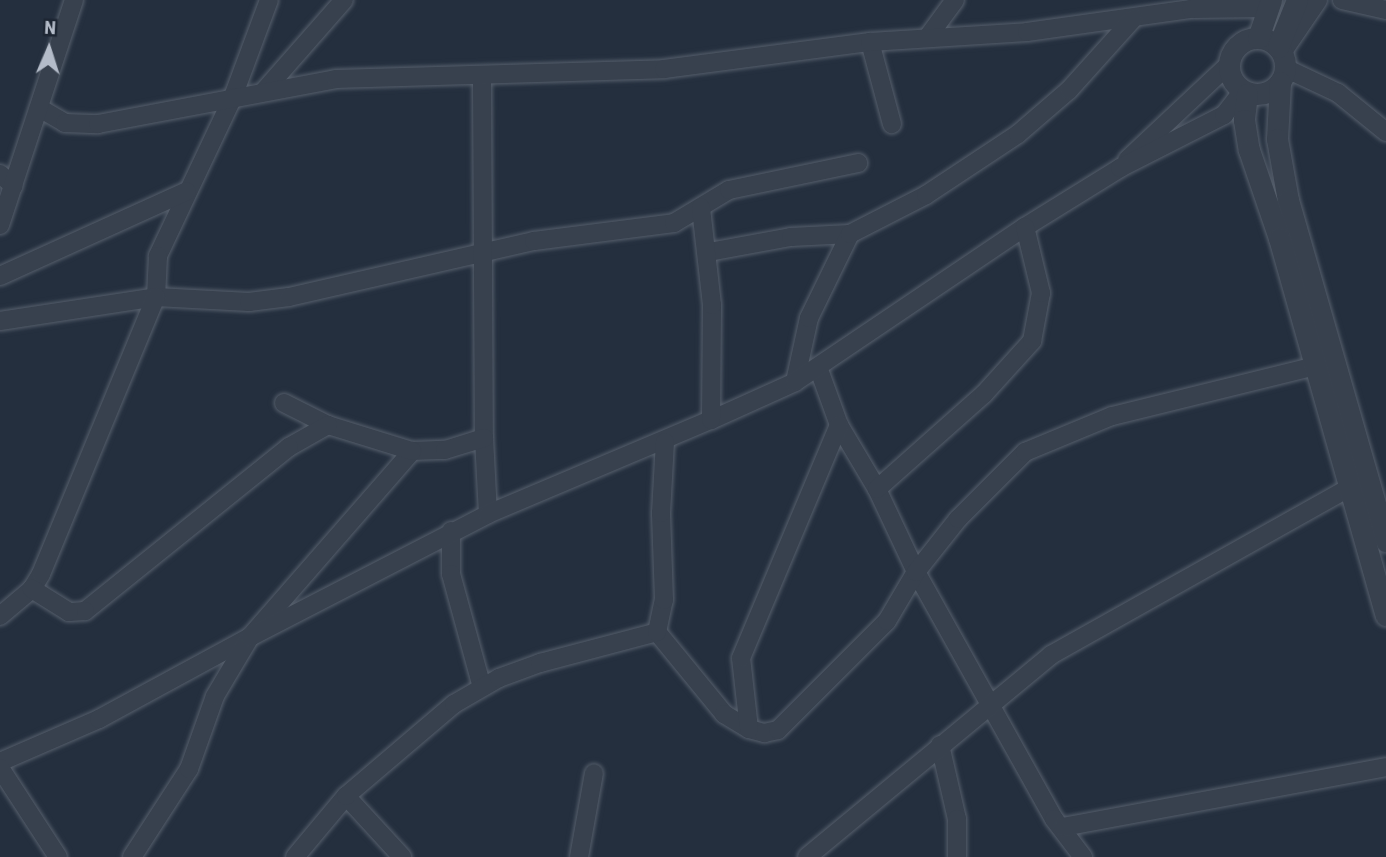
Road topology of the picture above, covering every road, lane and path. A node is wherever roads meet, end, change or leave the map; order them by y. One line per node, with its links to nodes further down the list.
1 (74, 0): 20 (street)
2 (269, 0): 19 (street)
3 (344, 0): 17 (street)
4 (956, 0): 11 (street)
5 (1297, 0): 14 (street)
6 (1318, 0): 14 (street)
7 (1342, 0): 9 (street)
8 (1270, 4): 10 (street); 12 (street)
9 (1386, 10)
10 (1133, 19): 11 (street); 31 (street)
11 (927, 38): 13 (street)
12 (1258, 38): 14 (street); 15 (street)
13 (870, 42): 16 (street); 21 (street)
14 (1281, 62): 18 (street); 22 (street); 51 (street)
15 (1228, 65): 18 (street); 24 (street)
16 (482, 78): 17 (street); 33 (street)
17 (264, 92): 19 (street)
18 (1245, 93): 24 (street); 37 (street)
19 (233, 97): 20 (street); 27 (street)
20 (41, 109): 26 (street)
21 (892, 124)
22 (1386, 132)
23 (858, 163): 28 (street)
24 (1119, 168): 30 (street)
25 (0, 174): 26 (street)
26 (14, 186): 29 (street)
27 (187, 191): 34 (street); 35 (street)
28 (701, 208): 32 (street); 33 (street)
29 (0, 225)
30 (1025, 227): 38 (street); 48 (street)
31 (850, 234): 32 (street); 39 (street)
32 (709, 251): 41 (street)
33 (486, 252): 35 (street); 44 (street)
34 (0, 276)
35 (156, 297): 36 (street); 53 (street)
36 (0, 321)
37 (1315, 366): 47 (street); 52 (street)
38 (818, 367): 39 (street); 43 (street)
39 (795, 382): 41 (street)
40 (284, 403): 42 (street)
41 (711, 420): 45 (street)
42 (328, 425): 46 (street); 53 (street)
43 (839, 425): 48 (street); 60 (street)
44 (484, 438): 46 (street); 49 (street)
45 (665, 442): 49 (street); 56 (street)
46 (412, 451): 57 (street)
47 (1349, 488): 54 (street); 59 (street)
48 (877, 489): 52 (street)
49 (488, 514): 50 (street)
50 (452, 531): 57 (street); 58 (street)
51 (1386, 541)
52 (916, 572): 59 (street); 60 (street)
53 (32, 589): 55 (street)
54 (1386, 615)
55 (0, 616)
56 (657, 632): 58 (street); 60 (street)
57 (250, 637): 62 (street); 68 (street)
58 (482, 687): 65 (street)
59 (991, 705): 61 (street); 66 (street)
60 (749, 729)
61 (940, 745): 72 (street); 73 (street)
62 (3, 759): 67 (street)
63 (1386, 766): 66 (street)
64 (594, 774): 71 (street)
65 (346, 796): 69 (street); 70 (street)
66 (1063, 827): 74 (street)
67 (58, 857)
68 (132, 857)
69 (295, 857)
70 (402, 857)
71 (579, 857)
72 (807, 857)
73 (957, 857)
74 (1083, 857)

